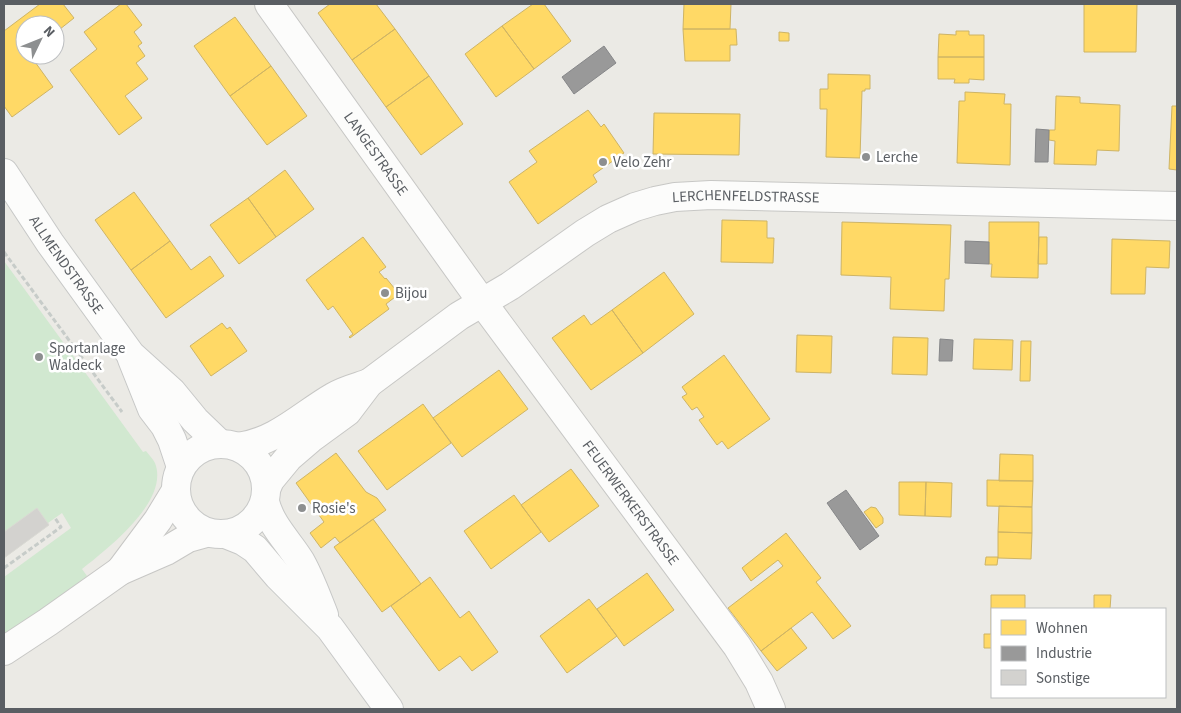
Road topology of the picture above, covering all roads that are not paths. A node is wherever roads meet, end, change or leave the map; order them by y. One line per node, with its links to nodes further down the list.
1 (269, 4): 4 (street, LANGESTRASSE)
2 (4, 173): 5 (street, ALLMENDSTRASSE)
3 (1177, 206): 4 (street, LERCHENFELDSTRASSE)
4 (482, 302): 6 (street, LERCHENFELDSTRASSE); 15 (street, FEUERWERKERSTRASSE)
5 (131, 355): 7 (street, ALLMENDSTRASSE); 8 (street, ALLMENDSTRASSE)
6 (369, 383): 7 (street, LERCHENFELDSTRASSE); 9 (street, LERCHENFELDSTRASSE)
7 (229, 445): 8 (street); 9 (street)
8 (178, 479): 10 (street); 11 (street)
9 (266, 495): 10 (street); 12 (street)
10 (217, 534): 11 (street); 12 (street)
11 (120, 571): 13 (street)
12 (330, 628): 14 (street)
13 (4, 650)
14 (389, 709)
15 (771, 709)

